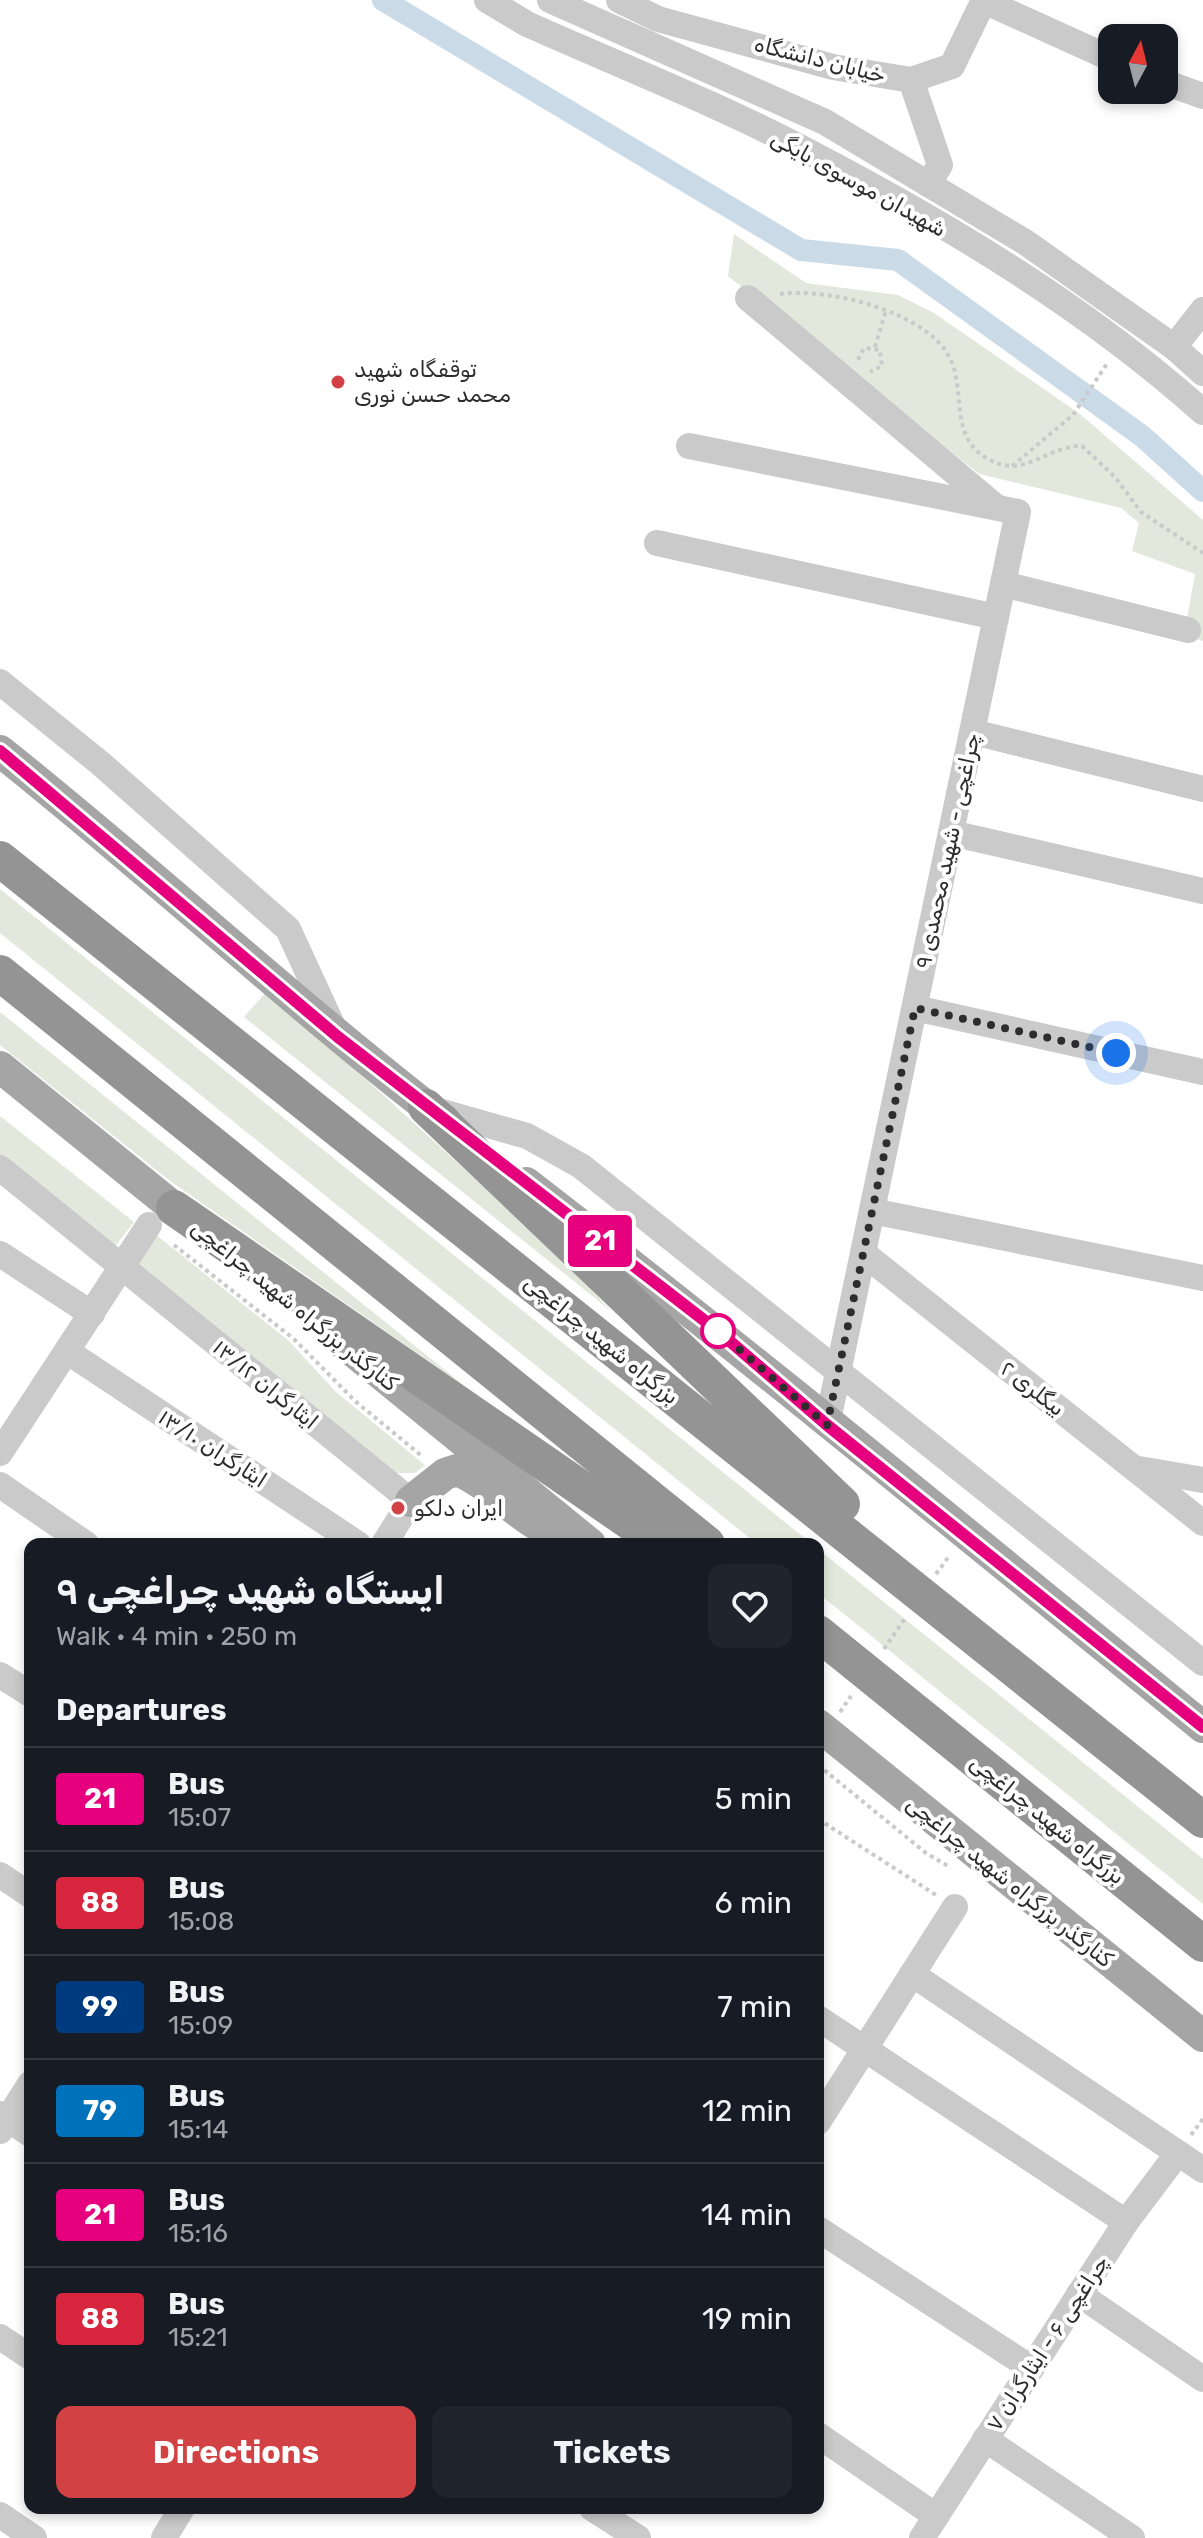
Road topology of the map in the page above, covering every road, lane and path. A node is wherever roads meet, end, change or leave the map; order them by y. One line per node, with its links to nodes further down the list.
1 (487, 0): 17 (street, شهیدان موسوی بایگی)
2 (550, 0): 9 (street, شهیدان موسوی بایگی)
3 (619, 0): 6 (street, خیابان دانشگاه)
4 (984, 0): 5 (street); 6 (street, خیابان دانشگاه)
5 (1098, 53)
6 (911, 80): 9 (street)
7 (1178, 87): 8 (street)
8 (1203, 96)
9 (928, 184): 14 (street, شهیدان موسوی بایگی)
10 (748, 298): 11 (path); 20 (street)
11 (886, 310): 13 (path); 19 (path)
12 (1203, 310): 14 (street)
13 (875, 347): 13 (path)
14 (1174, 347): 16 (street, شهیدان موسوی بایگی)
15 (1105, 370): 19 (path)
16 (1203, 373)
17 (1203, 412)
18 (689, 446): 20 (street)
19 (1012, 466): 22 (path)
20 (1008, 510): 23 (street, ۹ چراغچی - شهید محمدی)
21 (657, 543): 24 (street)
22 (1203, 553)
23 (1003, 584): 24 (street, ۹ چراغچی - شهید محمدی); 25 (street)
24 (996, 617): 27 (street, ۹ چراغچی - شهید محمدی)
25 (1188, 630)
26 (0, 682): 35 (street)
27 (973, 732): 29 (street); 30 (street, ۹ چراغچی - شهید محمدی)
28 (0, 751): 35 (main road)
29 (1203, 789)
30 (951, 833): 32 (street); 34 (street, ۹ چراغچی - شهید محمدی)
31 (0, 859): 72 (highway, بزرگراه شهید چراغچی)
32 (1203, 891)
33 (0, 973): 64 (highway)
34 (915, 1008): 37 (street); 40 (street, ۹ چراغچی - شهید محمدی)
35 (338, 1037): 38 (main road)
36 (0, 1067): 41 (main road, کنارگذر بزرگراه شهید چراغچی)
37 (1203, 1072)
38 (426, 1107): 48 (street); 50 (main road); 72 (highway)
39 (0, 1168): 44 (street, ایثارگران ۱۳/۱۲)
40 (872, 1211): 42 (street, ۹ چراغچی - شهید محمدی); 45 (street)
41 (161, 1216): 44 (street); 53 (path); 62 (main road, کنارگذر بزرگراه شهید چراغچی); 63 (highway)
42 (863, 1253): 48 (street, ۹ چراغچی - شهید محمدی); 52 (street, بیگلری ۲)
43 (0, 1254): 46 (street)
44 (121, 1267): 46 (street); 56 (street, ایثارگران ۱۳/۱۲)
45 (1203, 1278)
46 (92, 1314): 47 (street)
47 (68, 1352): 49 (street); 59 (street, ایثارگران ۱۳/۱۰)
48 (838, 1371): 50 (street, ۹ چراغچی - شهید محمدی); 71 (street)
49 (8, 1423): 51 (street)
50 (827, 1425): 77 (main road)
51 (0, 1453)
52 (1136, 1469): 54 (street); 57 (street, بیگلری ۲)
53 (445, 1474): 56 (main road); 61 (main road)
54 (1203, 1480)
55 (0, 1485): 58 (street)
56 (411, 1501): 60 (street)
57 (1203, 1523)
58 (77, 1538)
59 (349, 1538)
60 (395, 1538)
61 (568, 1538)
62 (579, 1538)
63 (653, 1538)
64 (700, 1538)
65 (953, 1550): 66 (path)
66 (935, 1576)
67 (908, 1614): 69 (path)
68 (824, 1638): 78 (highway, بزرگراه شهید چراغچی)
69 (881, 1653)
70 (824, 1655): 78 (highway)
71 (1203, 1663)
72 (1014, 1668): 79 (highway, بزرگراه شهید چراغچی)
73 (0, 1675): 74 (street)
74 (24, 1690)
75 (854, 1692): 76 (path)
76 (827, 1721): 87 (main road, کنارگذر بزرگراه شهید چراغچی)
77 (1203, 1727)
78 (971, 1757): 84 (highway, بزرگراه شهید چراغچی)
79 (1203, 1820)
80 (824, 1823): 83 (path)
81 (0, 1875): 82 (street)
82 (24, 1891)
83 (955, 1907): 85 (street)
84 (1203, 1944)
85 (912, 1974): 88 (street); 93 (street)
86 (824, 2022): 88 (street)
87 (1203, 2036)
88 (864, 2048): 90 (street); 95 (street)
89 (24, 2092): 91 (street)
90 (824, 2112)
91 (2, 2121): 92 (street)
92 (24, 2131)
93 (1178, 2153): 94 (street); 95 (street, چراغچی ۶ - ایثارگران ۷)
94 (1203, 2170)
95 (1126, 2222): 97 (street, چراغچی ۶ - ایثارگران ۷)
96 (824, 2233): 100 (street)
97 (1079, 2294): 100 (street, چراغچی ۶ - ایثارگران ۷); 101 (street)
98 (0, 2337): 99 (street)
99 (24, 2353)
100 (1031, 2368): 102 (street, چراغچی ۶ - ایثارگران ۷)
101 (1203, 2379)
102 (985, 2439): 107 (street, چراغچی ۶ - ایثارگران ۷); 111 (street)
103 (824, 2440): 107 (street)
104 (178, 2514): 109 (street)
105 (601, 2514): 110 (street)
106 (0, 2515): 108 (street)
107 (929, 2527)
108 (34, 2538)
109 (164, 2538)
110 (638, 2538)
111 (1132, 2538)

